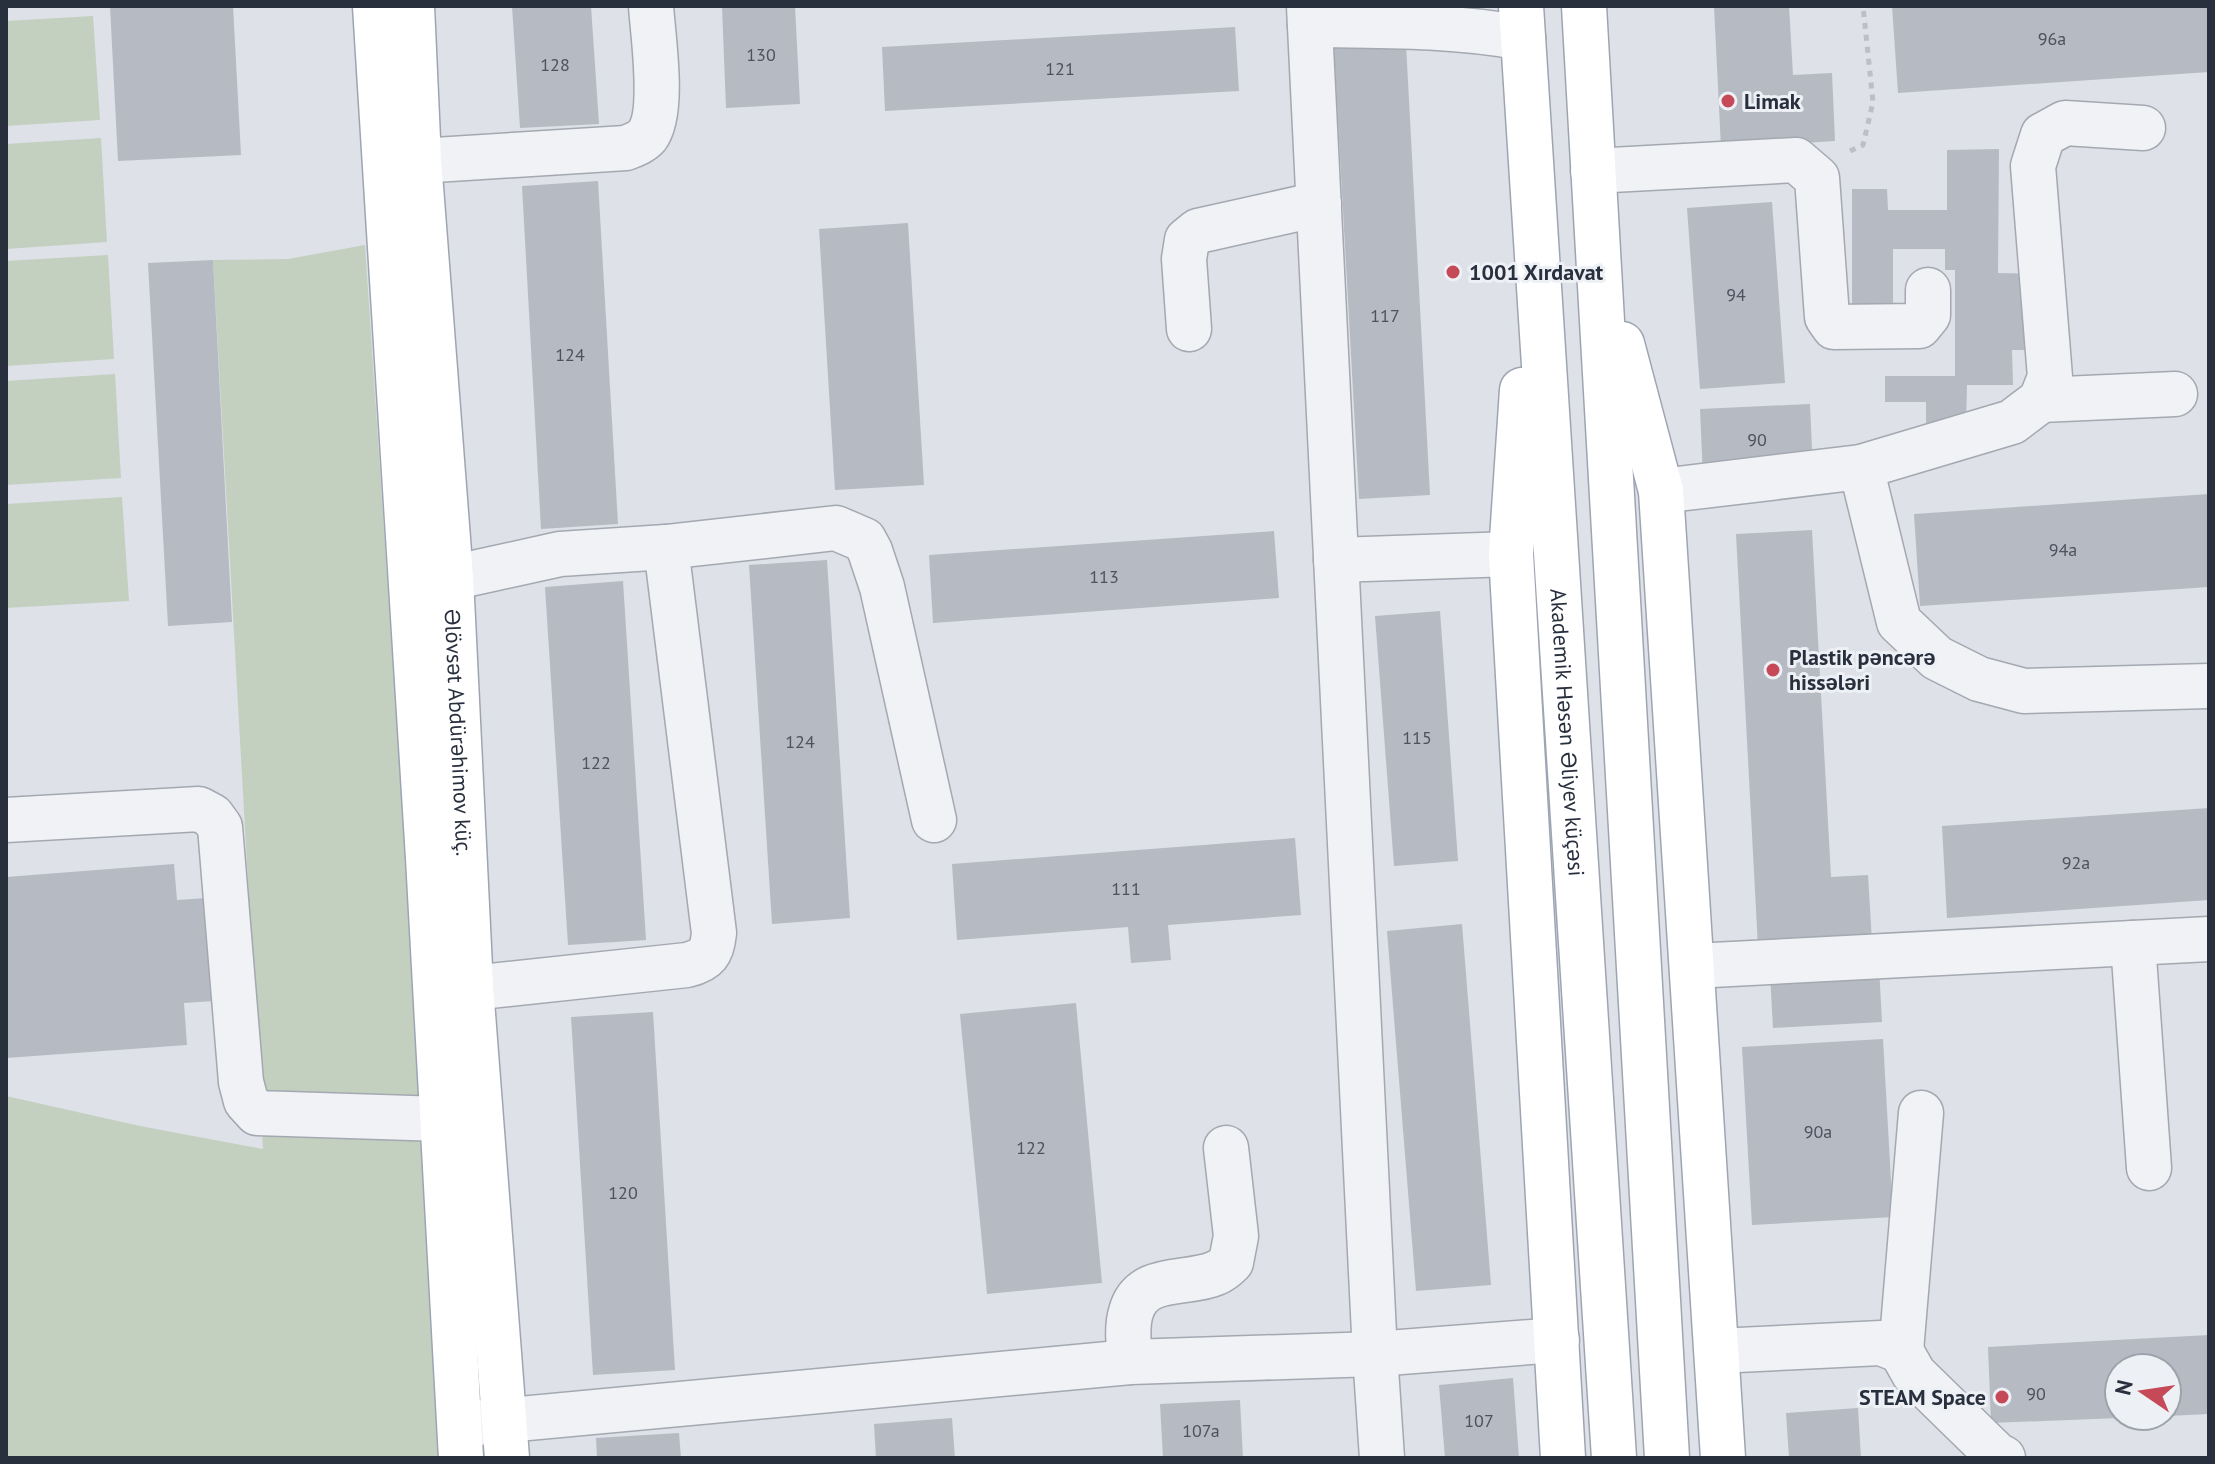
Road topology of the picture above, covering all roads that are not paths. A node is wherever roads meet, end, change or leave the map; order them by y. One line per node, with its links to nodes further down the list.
1 (375, 6): 31 (main road, Əlövsət Abdürəhimov küç.)
2 (412, 6): 8 (main road, Əlövsət Abdürəhimov küç.)
3 (651, 6): 8 (lane)
4 (1584, 6): 9 (main road)
5 (1310, 16): 6 (lane); 10 (lane)
6 (1522, 22): 11 (main road, Akademik Həsən Əliyev küçəsi)
7 (2143, 128): 16 (lane)
8 (419, 161): 22 (main road, Əlövsət Abdürəhimov küç.)
9 (1593, 171): 12 (main road); 13 (lane)
10 (1319, 204): 14 (lane); 21 (lane)
11 (1534, 216): 20 (main road); 43 (main road, Akademik Həsən Əliyev küçəsi)
12 (1598, 255): 18 (main road); 44 (main road)
13 (1928, 290)
14 (1189, 329)
15 (2175, 394): 16 (lane)
16 (2041, 400): 17 (lane)
17 (1861, 467): 18 (lane); 23 (lane)
18 (1661, 491): 28 (main road)
19 (666, 547): 22 (lane); 25 (lane); 29 (lane)
20 (1511, 554): 21 (lane); 34 (main road)
21 (1336, 560): 37 (lane)
22 (451, 578): 29 (main road, Əlövsət Abdürəhimov küç.)
23 (2209, 686)
24 (6, 820): 31 (lane)
25 (934, 820)
26 (2209, 939): 27 (lane)
27 (2133, 943): 28 (lane); 33 (lane)
28 (1693, 966): 35 (main road)
29 (471, 988): 39 (main road, Əlövsət Abdürəhimov küç.)
30 (1921, 1113): 36 (lane)
31 (442, 1119): 40 (main road, Əlövsət Abdürəhimov küç.)
32 (1226, 1148): 38 (lane)
33 (2149, 1168)
34 (1557, 1340): 37 (lane); 42 (main road)
35 (1717, 1351): 36 (lane); 45 (main road)
36 (1901, 1351): 46 (lane)
37 (1375, 1354): 38 (lane); 41 (lane)
38 (1130, 1362): 39 (lane)
39 (505, 1439): 40 (lane)
40 (460, 1441)
41 (1382, 1458)
42 (1563, 1458)
43 (1614, 1458)
44 (1667, 1458)
45 (1723, 1458)
46 (2003, 1458)

